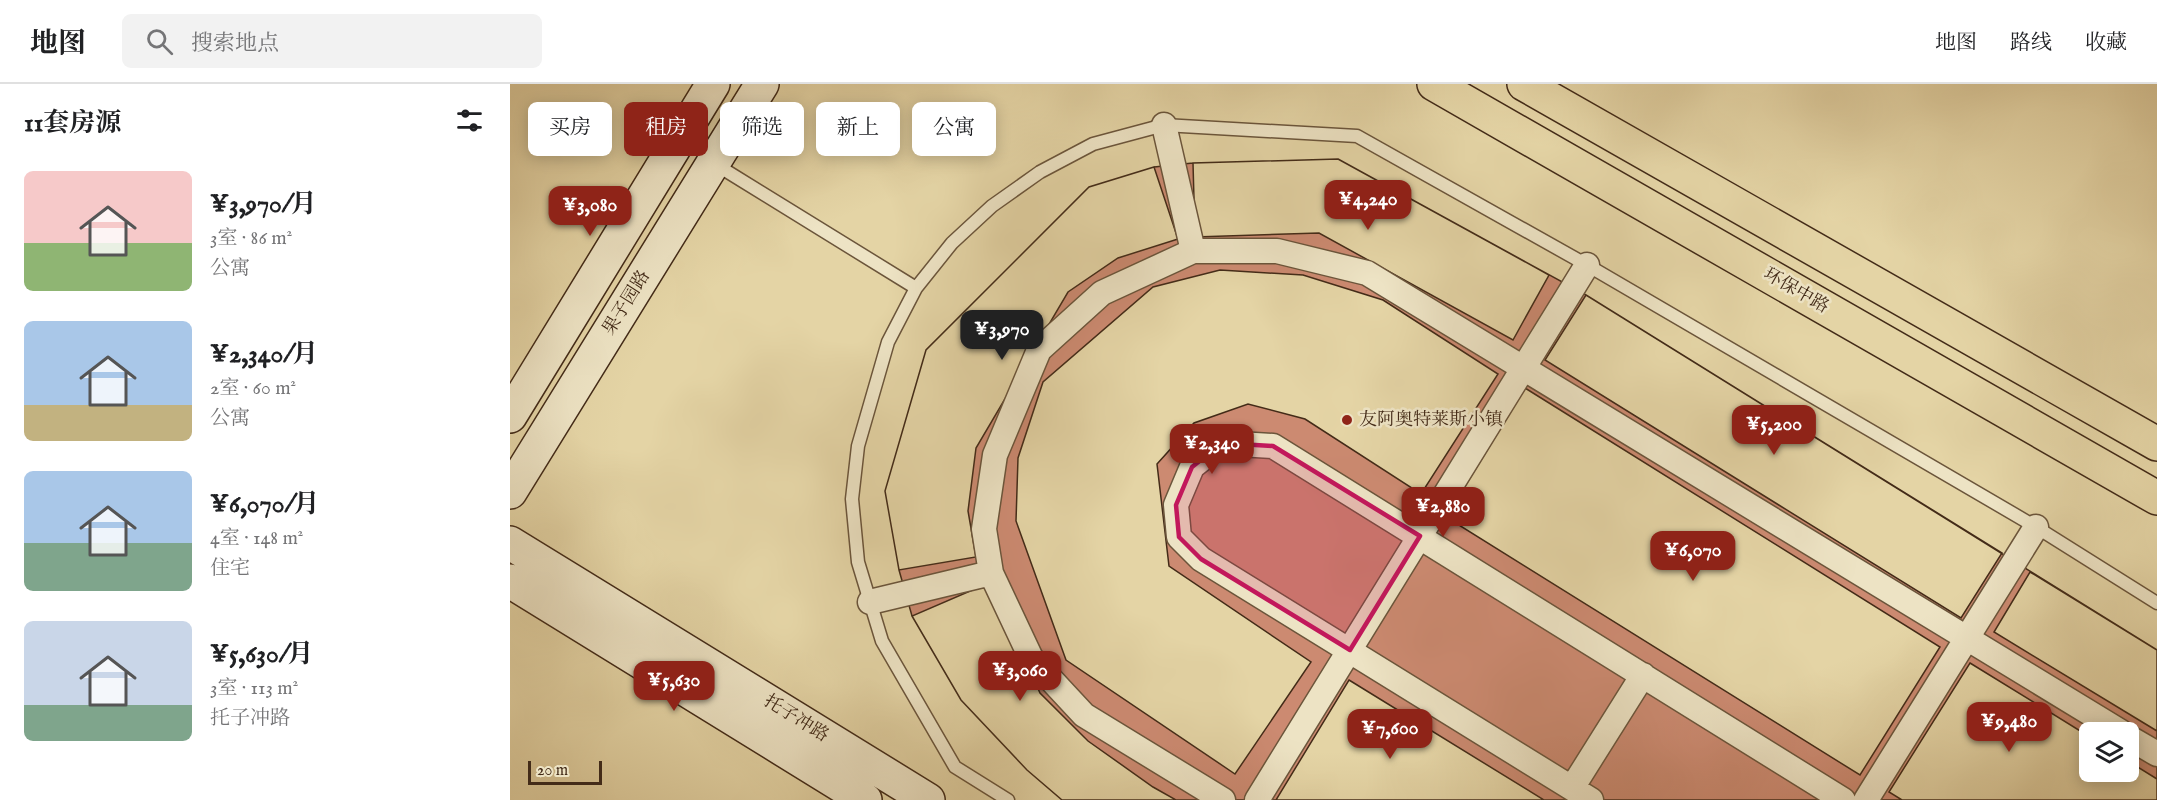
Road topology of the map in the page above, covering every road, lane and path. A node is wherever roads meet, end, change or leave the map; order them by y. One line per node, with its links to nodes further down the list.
1 (713, 84): 11 (street)
2 (762, 84): 6 (street, 果子园路)
3 (1434, 84): 14 (main road, 环保中路)
4 (1524, 84): 12 (main road)
5 (1164, 125): 7 (street); 8 (lane); 9 (lane)
6 (713, 163): 9 (lane); 13 (street, 果子园路)
7 (1193, 251): 10 (street); 18 (street)
8 (1587, 265): 10 (street); 15 (lane)
9 (916, 288): 20 (lane)
10 (1524, 368): 16 (street); 22 (street)
11 (510, 416)
12 (2157, 444)
13 (510, 492)
14 (2157, 498)
15 (2036, 527): 21 (lane); 22 (street)
16 (1420, 536): 23 (street); 23 (street); 24 (street)
17 (510, 543): 30 (street, 托子冲路)
18 (991, 573): 20 (street); 32 (street)
19 (510, 581): 29 (street, 托子冲路)
20 (870, 602): 31 (lane)
21 (2157, 603)
22 (1967, 638): 25 (street); 35 (street)
23 (1350, 650): 28 (street); 33 (street)
24 (1643, 675): 28 (street); 34 (street)
25 (2105, 722)
26 (2139, 743): 27 (street)
27 (2157, 754)
28 (1582, 794)
29 (865, 800)
30 (928, 800)
31 (1008, 800)
32 (1223, 800)
33 (1257, 800)
34 (1843, 800)
35 (1866, 800)

